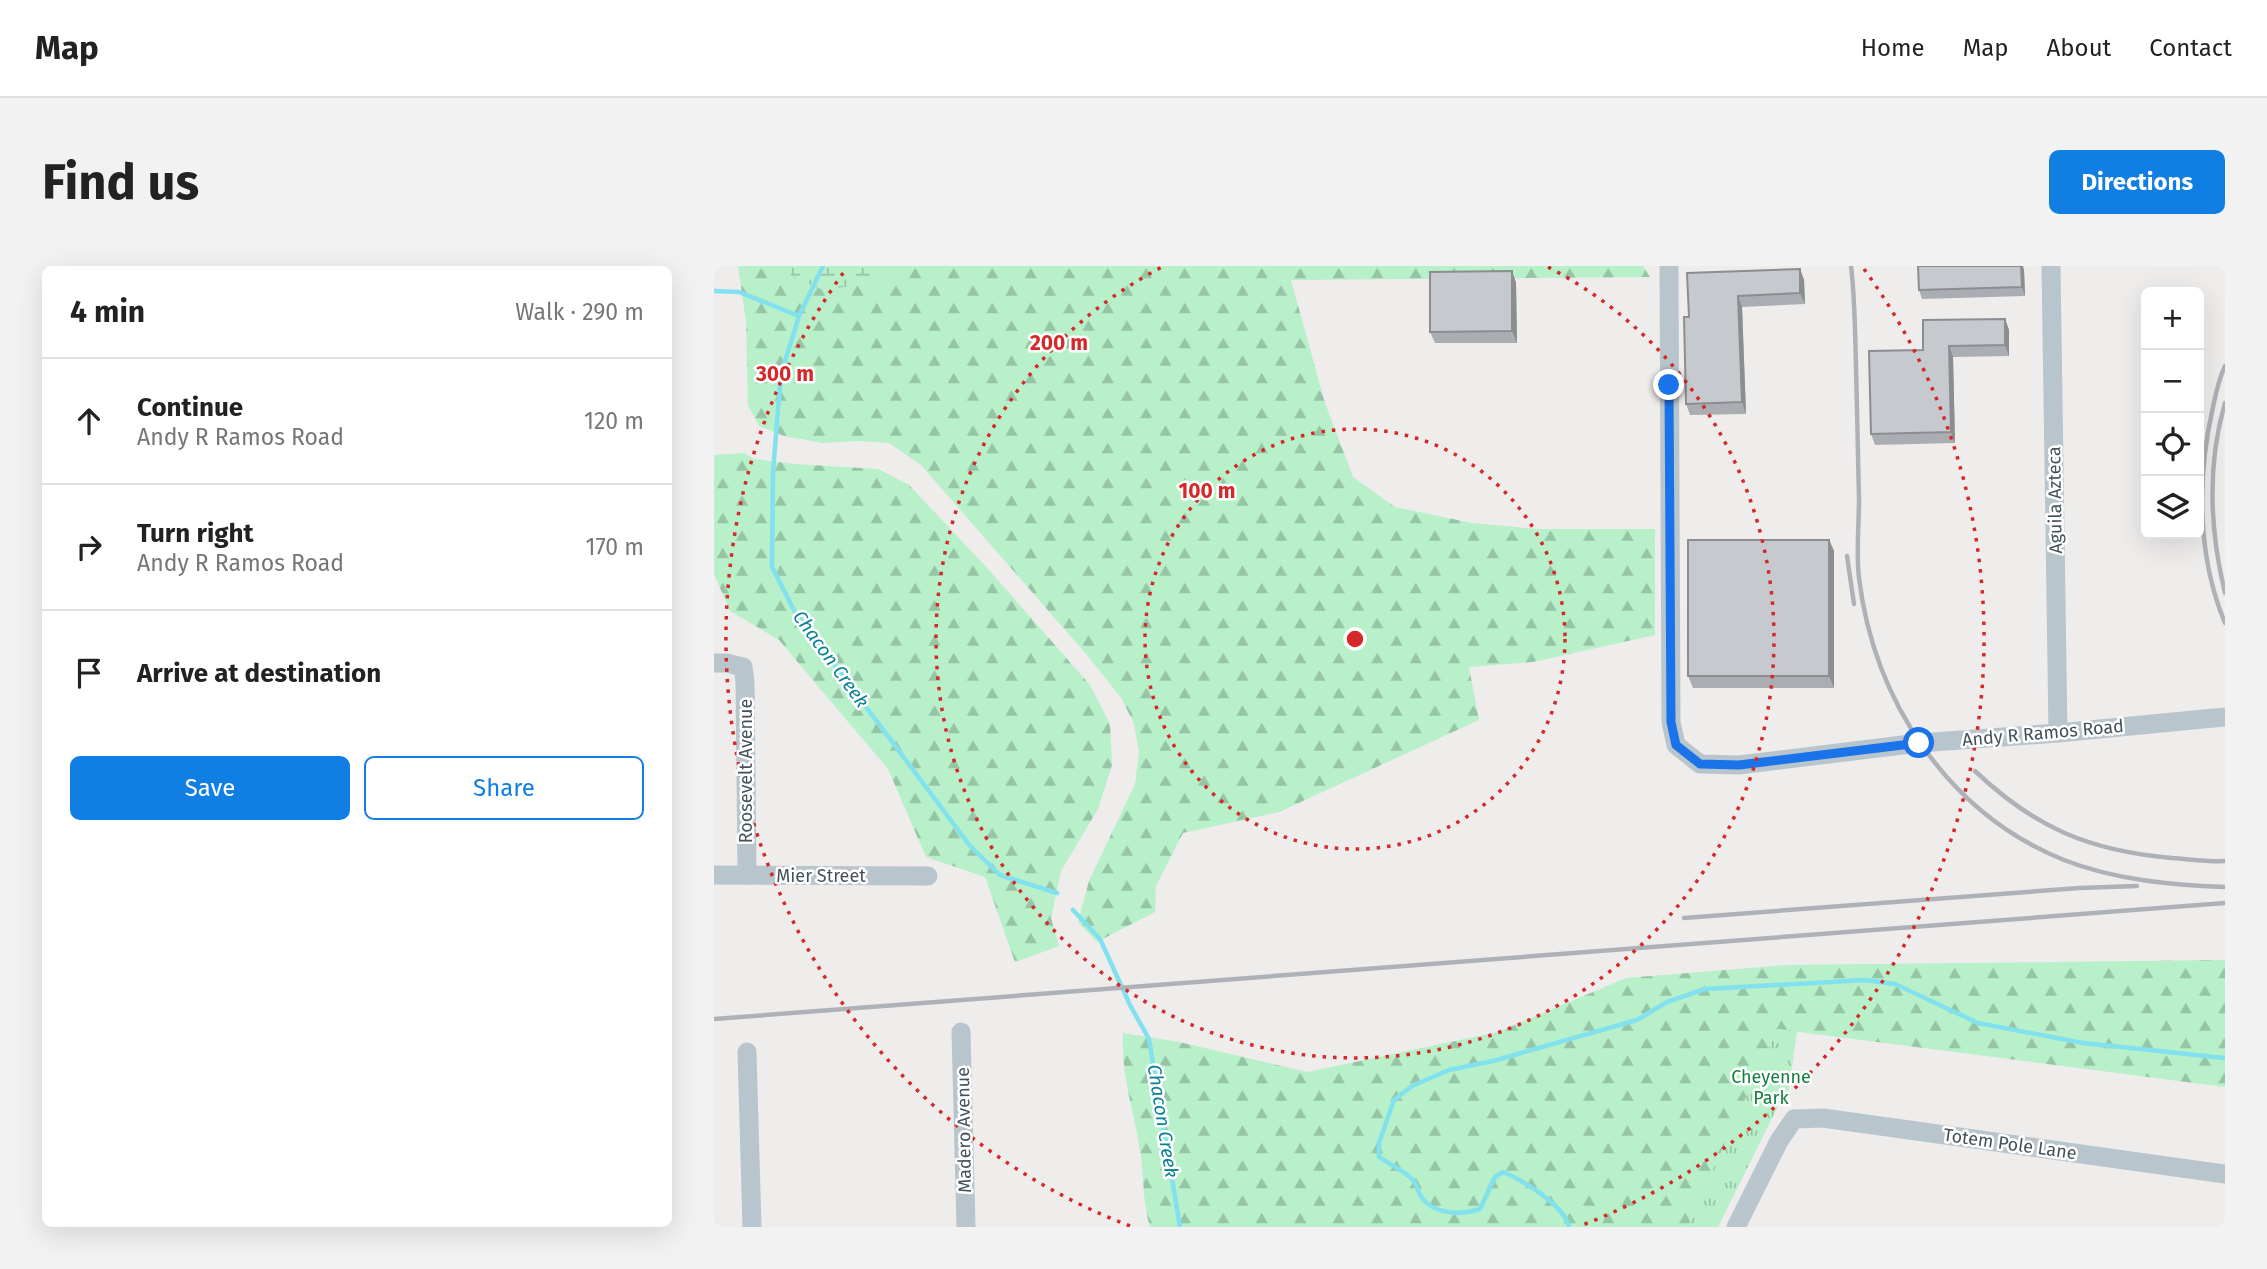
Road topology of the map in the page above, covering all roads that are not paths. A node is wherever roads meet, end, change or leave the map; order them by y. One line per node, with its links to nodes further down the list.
1 (1669, 266): 5 (street, Andy R Ramos Road)
2 (2051, 266): 5 (street, Aguila Azteca)
3 (714, 663): 7 (street, Roosevelt Avenue)
4 (2225, 717): 5 (street, Andy R Ramos Road)
5 (2058, 733)
6 (714, 875): 7 (street, Mier Street)
7 (747, 875): 8 (street, Mier Street)
8 (928, 876)
9 (961, 1032): 13 (street, Madero Avenue)
10 (747, 1052): 12 (street)
11 (2225, 1174): 14 (street, Totem Pole Lane)
12 (752, 1227)
13 (966, 1227)
14 (1736, 1227)

